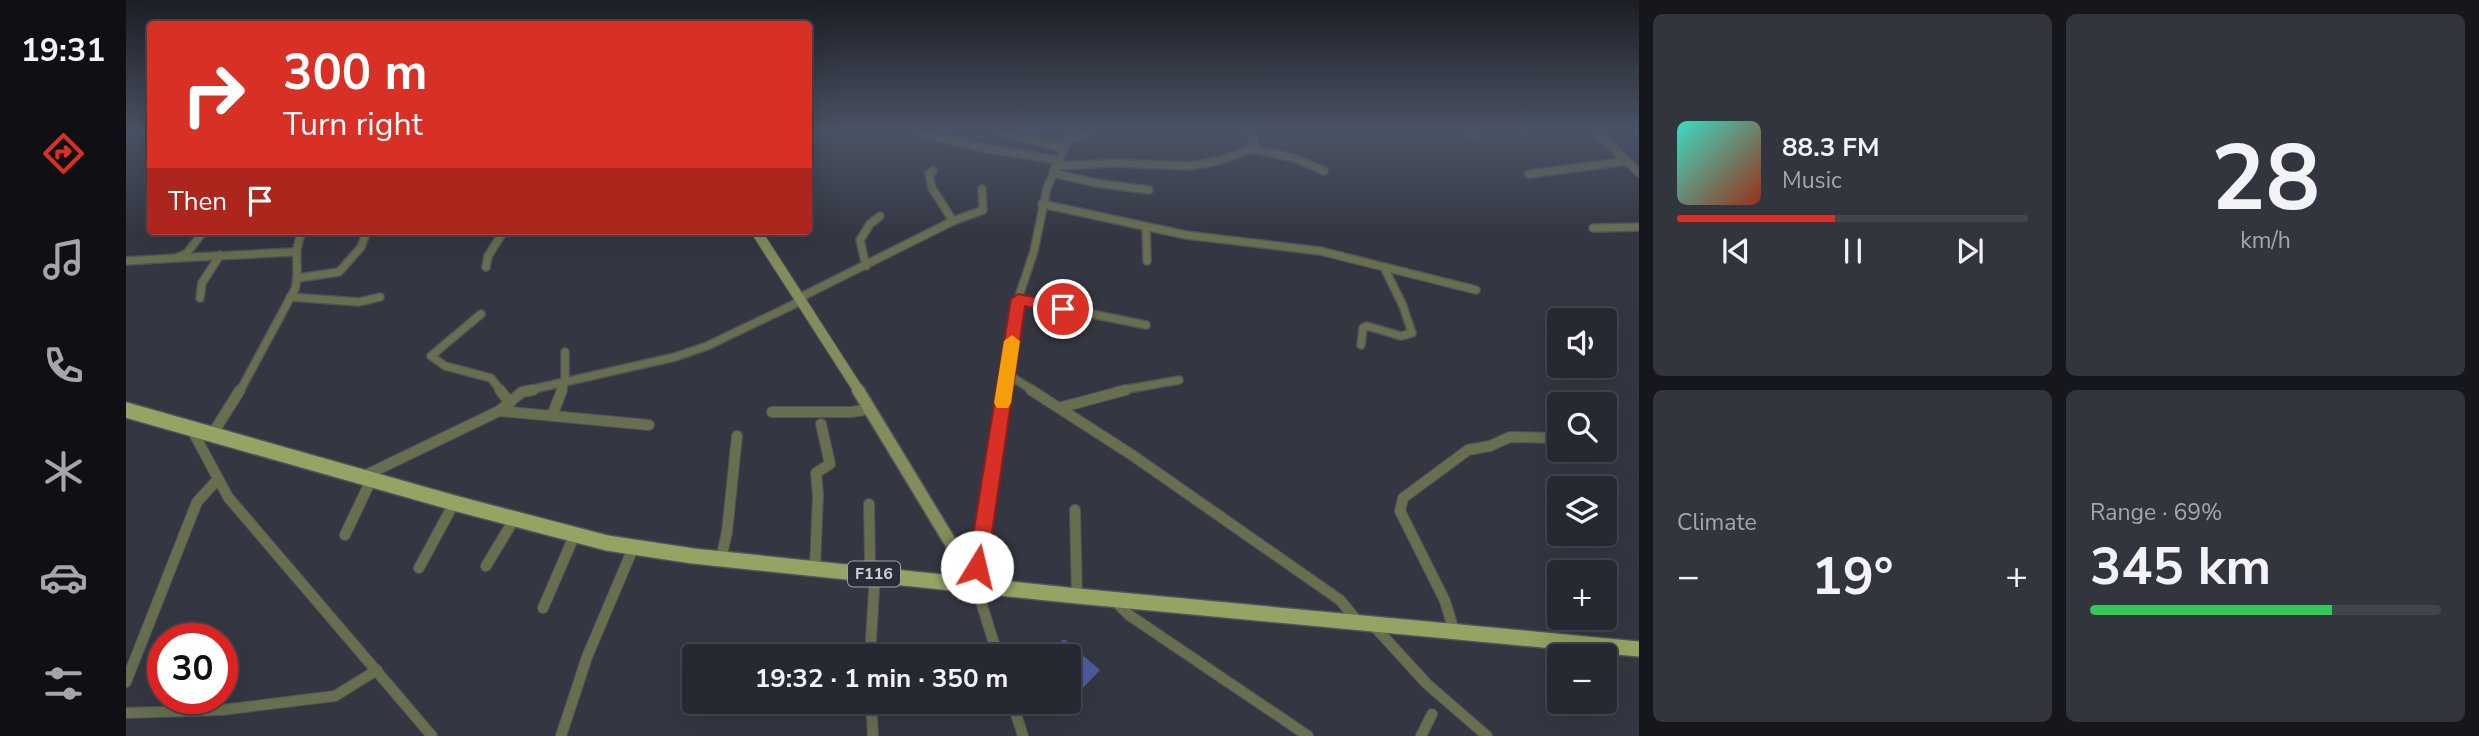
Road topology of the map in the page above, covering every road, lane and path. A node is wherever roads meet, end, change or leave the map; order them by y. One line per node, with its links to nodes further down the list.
1 (1058, 166): 7 (street); 7 (street); 10 (street)
2 (1314, 166): 5 (street)
3 (1587, 166): 6 (street)
4 (933, 171): 12 (street)
5 (1324, 171)
6 (1529, 174)
7 (1073, 176): 9 (street)
8 (982, 189): 12 (street)
9 (1149, 190)
10 (1042, 204): 13 (street); 34 (street)
11 (880, 216): 26 (street)
12 (953, 220): 26 (street)
13 (1146, 228): 25 (street); 28 (street)
14 (1593, 228): 15 (street)
15 (1639, 228)
16 (201, 235): 23 (street)
17 (301, 235): 21 (street)
18 (365, 235): 29 (street)
19 (501, 235): 27 (street)
20 (758, 235): 35 (street)
21 (293, 252): 22 (street); 29 (street)
22 (220, 255): 23 (street); 33 (street)
23 (176, 258): 24 (street)
24 (126, 261)
25 (1147, 261)
26 (866, 265): 35 (street)
27 (486, 267)
28 (1384, 267): 30 (street); 38 (street)
29 (298, 278): 31 (street)
30 (1476, 290)
31 (290, 297): 32 (street); 53 (street)
32 (380, 297)
33 (200, 298)
34 (1018, 299): 37 (street); 40 (street)
35 (800, 300): 42 (street); 45 (street)
36 (481, 314): 43 (street)
37 (1146, 325)
38 (1360, 345)
39 (565, 352): 42 (street)
40 (1007, 374): 44 (street); 70 (street)
41 (1179, 380): 44 (street)
42 (565, 382): 43 (street); 49 (street)
43 (510, 403): 47 (street)
44 (1062, 407): 74 (street)
45 (870, 409): 48 (street); 70 (street)
46 (126, 410): 52 (main road, F116)
47 (499, 411): 49 (street); 56 (street)
48 (772, 412)
49 (552, 416): 51 (street)
50 (821, 424): 68 (street)
51 (649, 425)
52 (190, 428): 53 (main road, F116); 57 (street)
53 (213, 432): 56 (main road, F116)
54 (737, 436): 65 (street)
55 (1547, 439): 75 (street)
56 (368, 477): 58 (main road, F116); 63 (street)
57 (218, 479): 79 (street); 80 (street)
58 (454, 503): 61 (main road, F116); 67 (street)
59 (869, 503): 69 (street)
60 (1075, 510): 71 (street)
61 (515, 518): 62 (main road, F116); 66 (street)
62 (575, 534): 64 (main road, F116); 73 (street)
63 (345, 535)
64 (634, 546): 65 (main road, F116); 86 (street)
65 (722, 559): 68 (main road, F116)
66 (486, 566)
67 (419, 568)
68 (815, 568): 69 (main road, F116)
69 (869, 574): 70 (main road, F116); 76 (street)
70 (975, 583): 71 (main road, F116); 77 (street)
71 (1077, 596): 72 (main road, F116)
72 (1114, 600): 74 (main road, F116); 89 (street)
73 (543, 608)
74 (1365, 622): 75 (main road, F116); 91 (street)
75 (1454, 631): 78 (main road, F116)
76 (870, 644)
77 (994, 644)
78 (1639, 649)
79 (377, 670): 81 (street); 85 (street)
80 (126, 682)
81 (126, 713)
82 (871, 714): 87 (street)
83 (1016, 714): 88 (street)
84 (1432, 714): 90 (street)
85 (432, 736)
86 (561, 736)
87 (873, 736)
88 (1023, 736)
89 (1308, 736)
90 (1421, 736)
91 (1487, 736)

